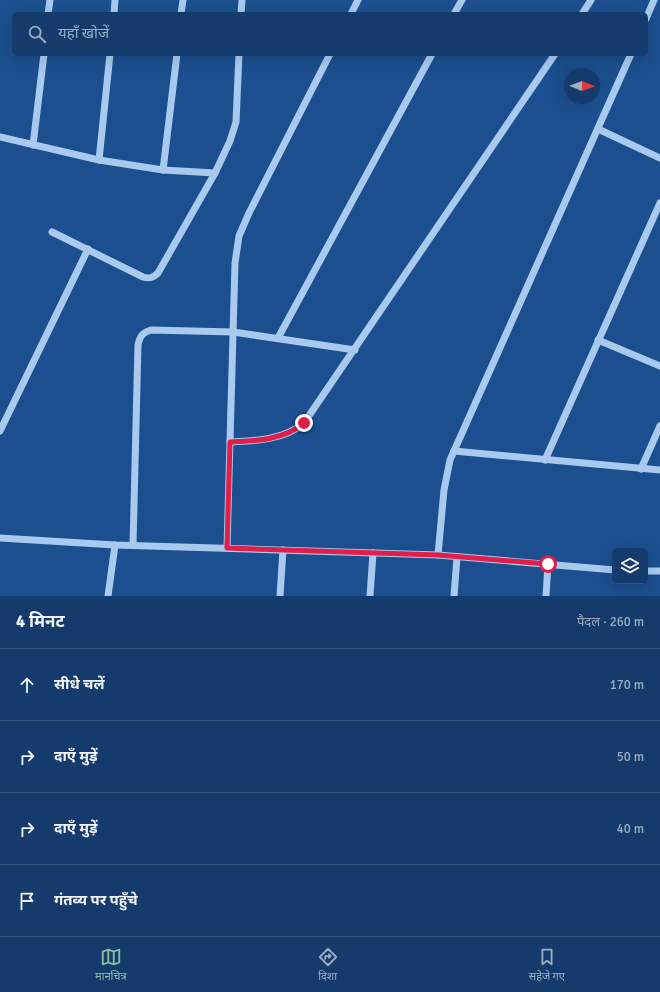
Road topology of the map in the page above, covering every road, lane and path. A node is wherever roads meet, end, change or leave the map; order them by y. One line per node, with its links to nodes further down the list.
1 (50, 0): 9 (street)
2 (115, 0): 10 (street)
3 (183, 0): 11 (street)
4 (242, 0): 12 (street)
5 (358, 0): 13 (street)
6 (462, 0): 14 (street)
7 (591, 0): 15 (street)
8 (654, 0): 16 (street)
9 (48, 12)
10 (114, 12)
11 (181, 12)
12 (241, 12)
13 (351, 12)
14 (455, 12)
15 (583, 12)
16 (648, 14)
17 (44, 56): 27 (street)
18 (110, 56): 29 (street)
19 (177, 56): 30 (street)
20 (239, 56): 31 (street)
21 (329, 56): 35 (street)
22 (431, 56): 36 (street)
23 (554, 56): 38 (street)
24 (630, 56): 25 (street)
25 (598, 130): 28 (street); 43 (street)
26 (0, 137): 27 (street)
27 (33, 145): 29 (street)
28 (660, 158)
29 (99, 160): 30 (street)
30 (163, 170): 31 (street)
31 (215, 173): 34 (street)
32 (660, 204): 37 (street)
33 (52, 232): 34 (street)
34 (88, 249): 41 (street)
35 (233, 332): 36 (street); 42 (street); 49 (street)
36 (278, 338): 38 (street)
37 (598, 340): 39 (street); 44 (street)
38 (355, 350): 42 (street)
39 (660, 366)
40 (660, 426): 45 (street)
41 (0, 431)
42 (230, 442): 50 (street)
43 (454, 451): 44 (street); 53 (street)
44 (545, 460): 45 (street)
45 (641, 469): 46 (street)
46 (660, 470)
47 (0, 538): 48 (street)
48 (115, 545): 49 (street); 59 (street)
49 (132, 545): 50 (street)
50 (227, 548): 51 (street)
51 (284, 550): 52 (street); 60 (street)
52 (373, 553): 53 (street); 61 (street)
53 (438, 555): 54 (street)
54 (457, 557): 55 (street); 62 (street)
55 (548, 564): 56 (street); 63 (street)
56 (612, 570)
57 (648, 571): 58 (street)
58 (660, 571)
59 (108, 596)
60 (280, 596)
61 (370, 596)
62 (454, 596)
63 (546, 596)

